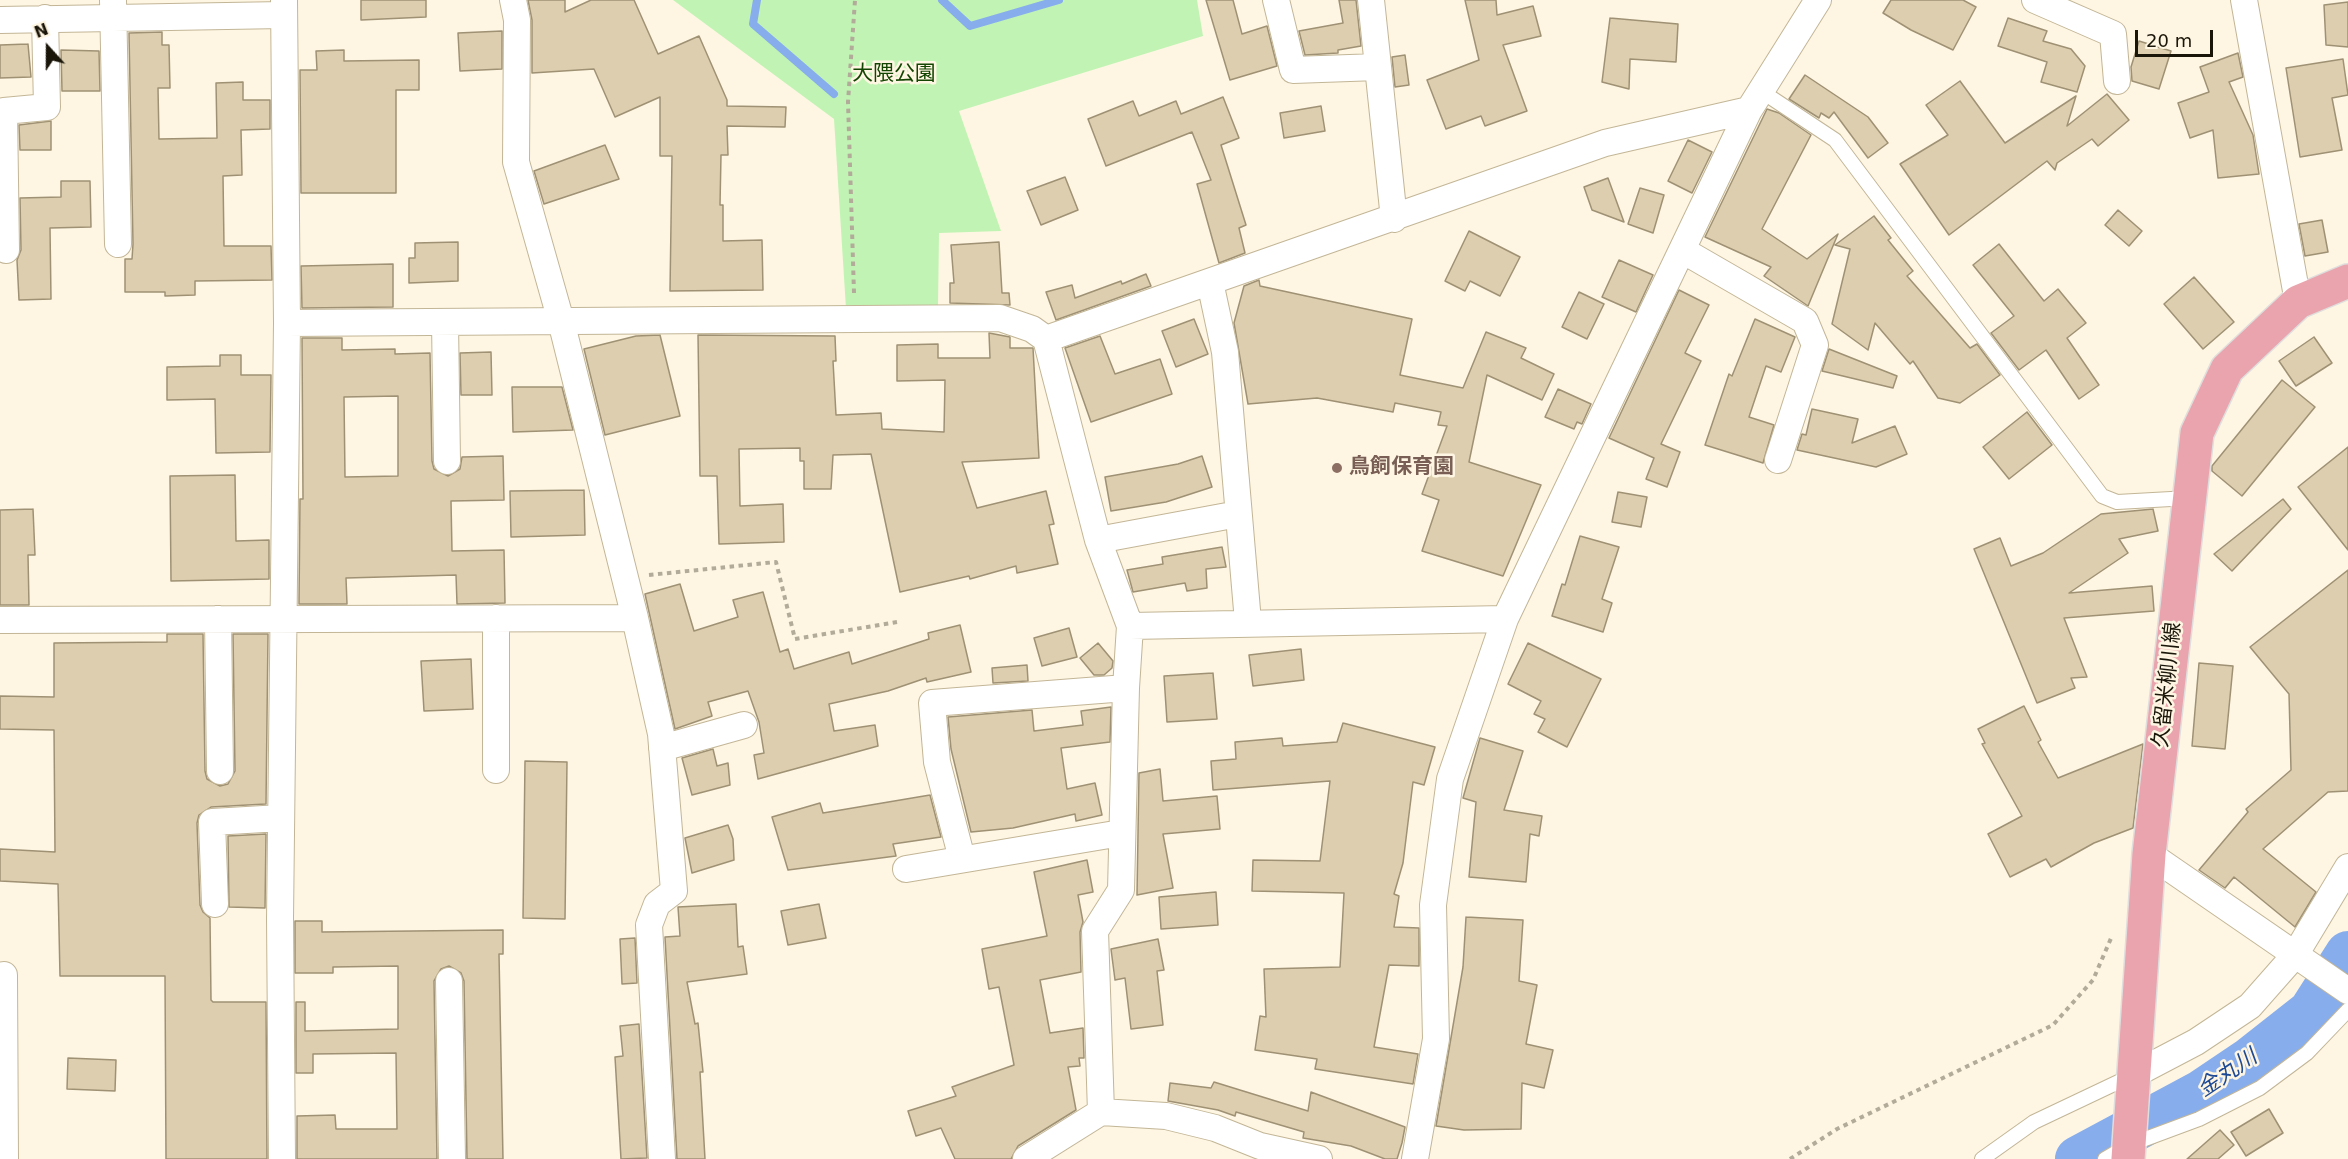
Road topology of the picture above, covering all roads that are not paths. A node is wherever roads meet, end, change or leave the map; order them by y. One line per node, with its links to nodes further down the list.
1 (513, 0): 21 (street)
2 (1276, 0): 11 (street)
3 (1371, 0): 11 (street)
4 (1818, 0): 13 (street)
5 (2036, 0): 12 (street)
6 (2244, 0): 20 (street)
7 (283, 8): 8 (street); 23 (street)
8 (113, 9): 9 (street); 15 (street)
9 (50, 12): 10 (street); 16 (street)
10 (0, 20)
11 (1378, 67): 14 (street)
12 (2117, 81)
13 (1755, 100): 14 (street); 17 (street); 27 (lane)
14 (1394, 219): 19 (street)
15 (118, 244)
16 (6, 249)
17 (1682, 250): 25 (street); 34 (street)
18 (2348, 281): 20 (main road, 久留米柳川線)
19 (1210, 282): 24 (street); 28 (street)
20 (2298, 302): 27 (main road, 久留米柳川線)
21 (561, 321): 22 (street); 24 (street); 32 (street)
22 (445, 322): 23 (street); 26 (street)
23 (287, 323): 30 (street)
24 (1046, 339): 29 (street)
25 (1778, 460)
26 (447, 461)
27 (2189, 498): 45 (main road, 久留米柳川線)
28 (1238, 514): 29 (street); 36 (street)
29 (1098, 540): 37 (street)
30 (283, 618): 31 (street); 33 (street); 43 (street)
31 (496, 618): 32 (street); 41 (street)
32 (635, 618): 40 (street)
33 (218, 619): 35 (street); 42 (street)
34 (1504, 619): 36 (street); 64 (street)
35 (0, 620)
36 (1248, 622): 37 (street)
37 (1130, 626): 38 (street)
38 (1126, 688): 44 (street); 46 (street)
39 (744, 725): 40 (street)
40 (662, 748): 61 (street)
41 (496, 770)
42 (220, 771)
43 (281, 818): 49 (street); 59 (street)
44 (1121, 833): 46 (street); 56 (street)
45 (2149, 854): 50 (street); 55 (main road, 久留米柳川線)
46 (962, 859): 48 (street)
47 (2348, 867): 50 (street)
48 (906, 869)
49 (215, 904)
50 (2295, 955): 53 (street); 55 (street)
51 (4, 975): 58 (street)
52 (449, 981): 60 (street)
53 (2348, 991)
54 (2348, 1010): 57 (lane)
55 (2135, 1071): 57 (main road, 久留米柳川線); 65 (lane)
56 (1101, 1112): 62 (street); 63 (street)
57 (2120, 1154)
58 (5, 1159)
59 (282, 1159)
60 (452, 1159)
61 (662, 1159)
62 (1026, 1159)
63 (1319, 1159)
64 (1415, 1159)
65 (1982, 1159)

